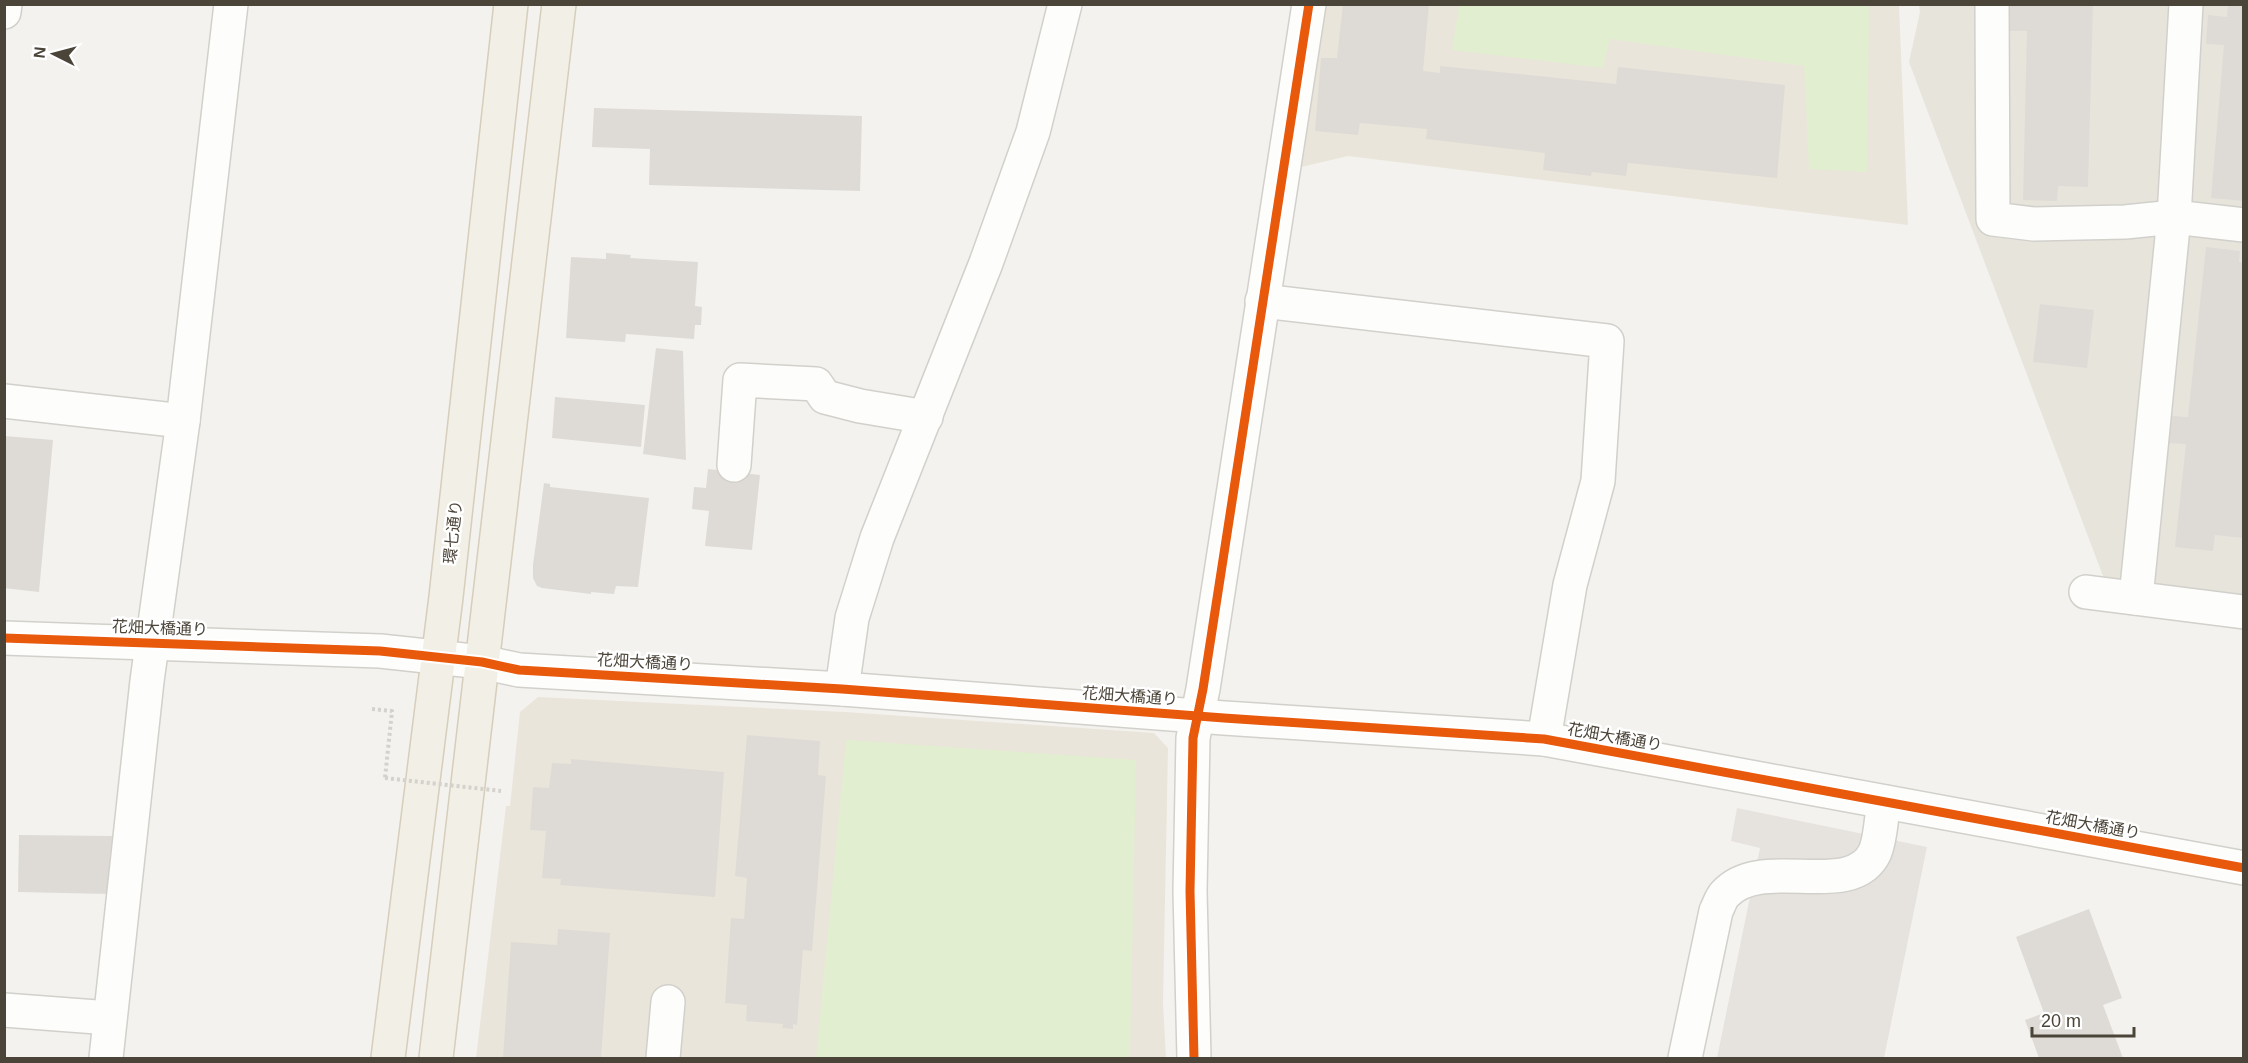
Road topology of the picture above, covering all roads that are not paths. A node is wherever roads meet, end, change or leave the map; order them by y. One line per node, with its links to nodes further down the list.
1 (5, 4): 9 (street)
2 (231, 4): 15 (street)
3 (511, 4): 22 (main road, 環七通り)
4 (559, 4): 23 (main road)
5 (1065, 4): 14 (street)
6 (1309, 4): 12 (street)
7 (1992, 4): 10 (street)
8 (2186, 4): 10 (street)
9 (4, 12)
10 (2174, 217): 11 (street); 18 (street)
11 (2244, 225)
12 (1262, 301): 25 (street); 26 (street)
13 (4, 401): 15 (street)
14 (926, 417): 16 (street); 24 (street)
15 (183, 421): 21 (street)
16 (734, 465)
17 (2086, 592): 18 (street)
18 (2136, 598): 19 (street)
19 (2244, 612)
20 (4, 638): 21 (street, 花畑大橋通り)
21 (153, 642): 22 (street, 花畑大橋通り); 31 (street)
22 (439, 657): 23 (street, 花畑大橋通り); 33 (main road, 環七通り)
23 (482, 662): 24 (street, 花畑大橋通り); 34 (main road)
24 (842, 689): 25 (street, 花畑大橋通り)
25 (1196, 716): 26 (street, 花畑大橋通り); 36 (street)
26 (1544, 740): 27 (street, 花畑大橋通り)
27 (1884, 802): 28 (street, 花畑大橋通り); 37 (street)
28 (2244, 868)
29 (668, 1002): 35 (street)
30 (4, 1010): 31 (street)
31 (110, 1018): 32 (street)
32 (106, 1059)
33 (388, 1059)
34 (436, 1059)
35 (663, 1059)
36 (1194, 1059)
37 (1685, 1059)

